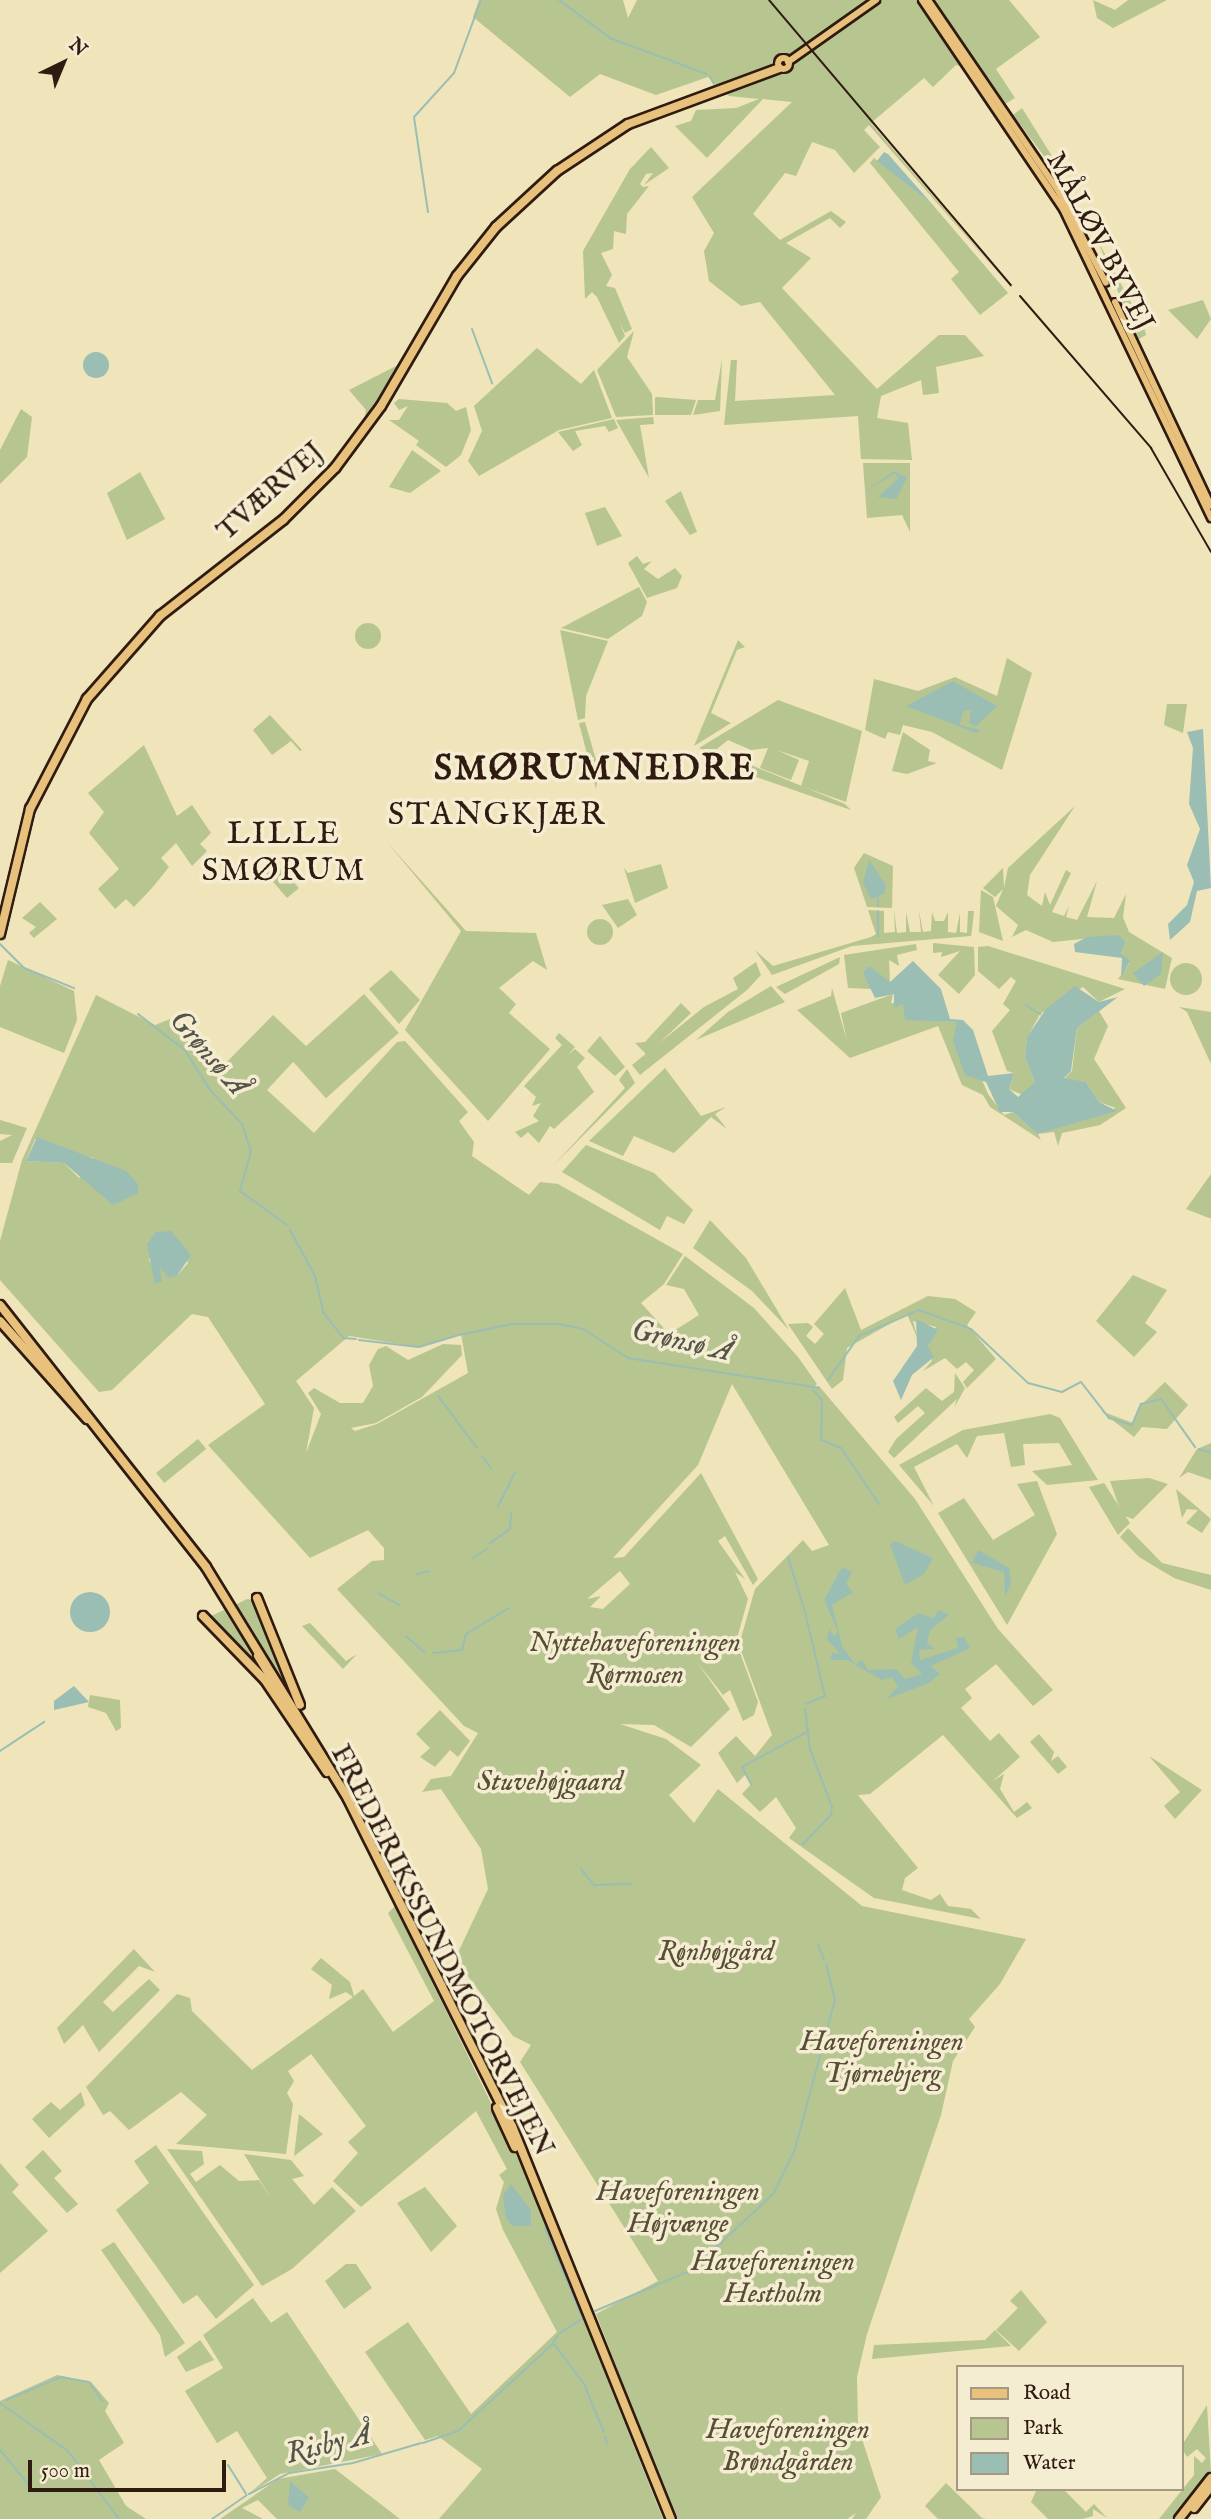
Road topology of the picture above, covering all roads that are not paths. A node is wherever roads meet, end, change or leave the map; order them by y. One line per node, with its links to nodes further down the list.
1 (868, 0): 5 (main road)
2 (876, 0): 5 (main road)
3 (922, 0): 7 (main road, MÅLØV BYVEJ)
4 (928, 0): 7 (main road, MÅLØV BYVEJ)
5 (814, 41): 6 (main road)
6 (783, 63): 10 (highway, TVÆRVEJ)
7 (1156, 394): 8 (main road, MÅLØV BYVEJ); 9 (main road, MÅLØV BYVEJ)
8 (1211, 506)
9 (1211, 519)
10 (0, 934)
11 (0, 1305): 15 (highway, FREDERIKSSUNDMOTORVEJEN)
12 (0, 1321): 15 (highway, FREDERIKSSUNDMOTORVEJEN)
13 (257, 1598): 15 (highway)
14 (203, 1616): 15 (highway)
15 (330, 1771): 18 (highway, FREDERIKSSUNDMOTORVEJEN)
16 (1211, 2477): 19 (highway)
17 (1211, 2486): 20 (highway)
18 (669, 2519)
19 (1179, 2519)
20 (1186, 2519)

